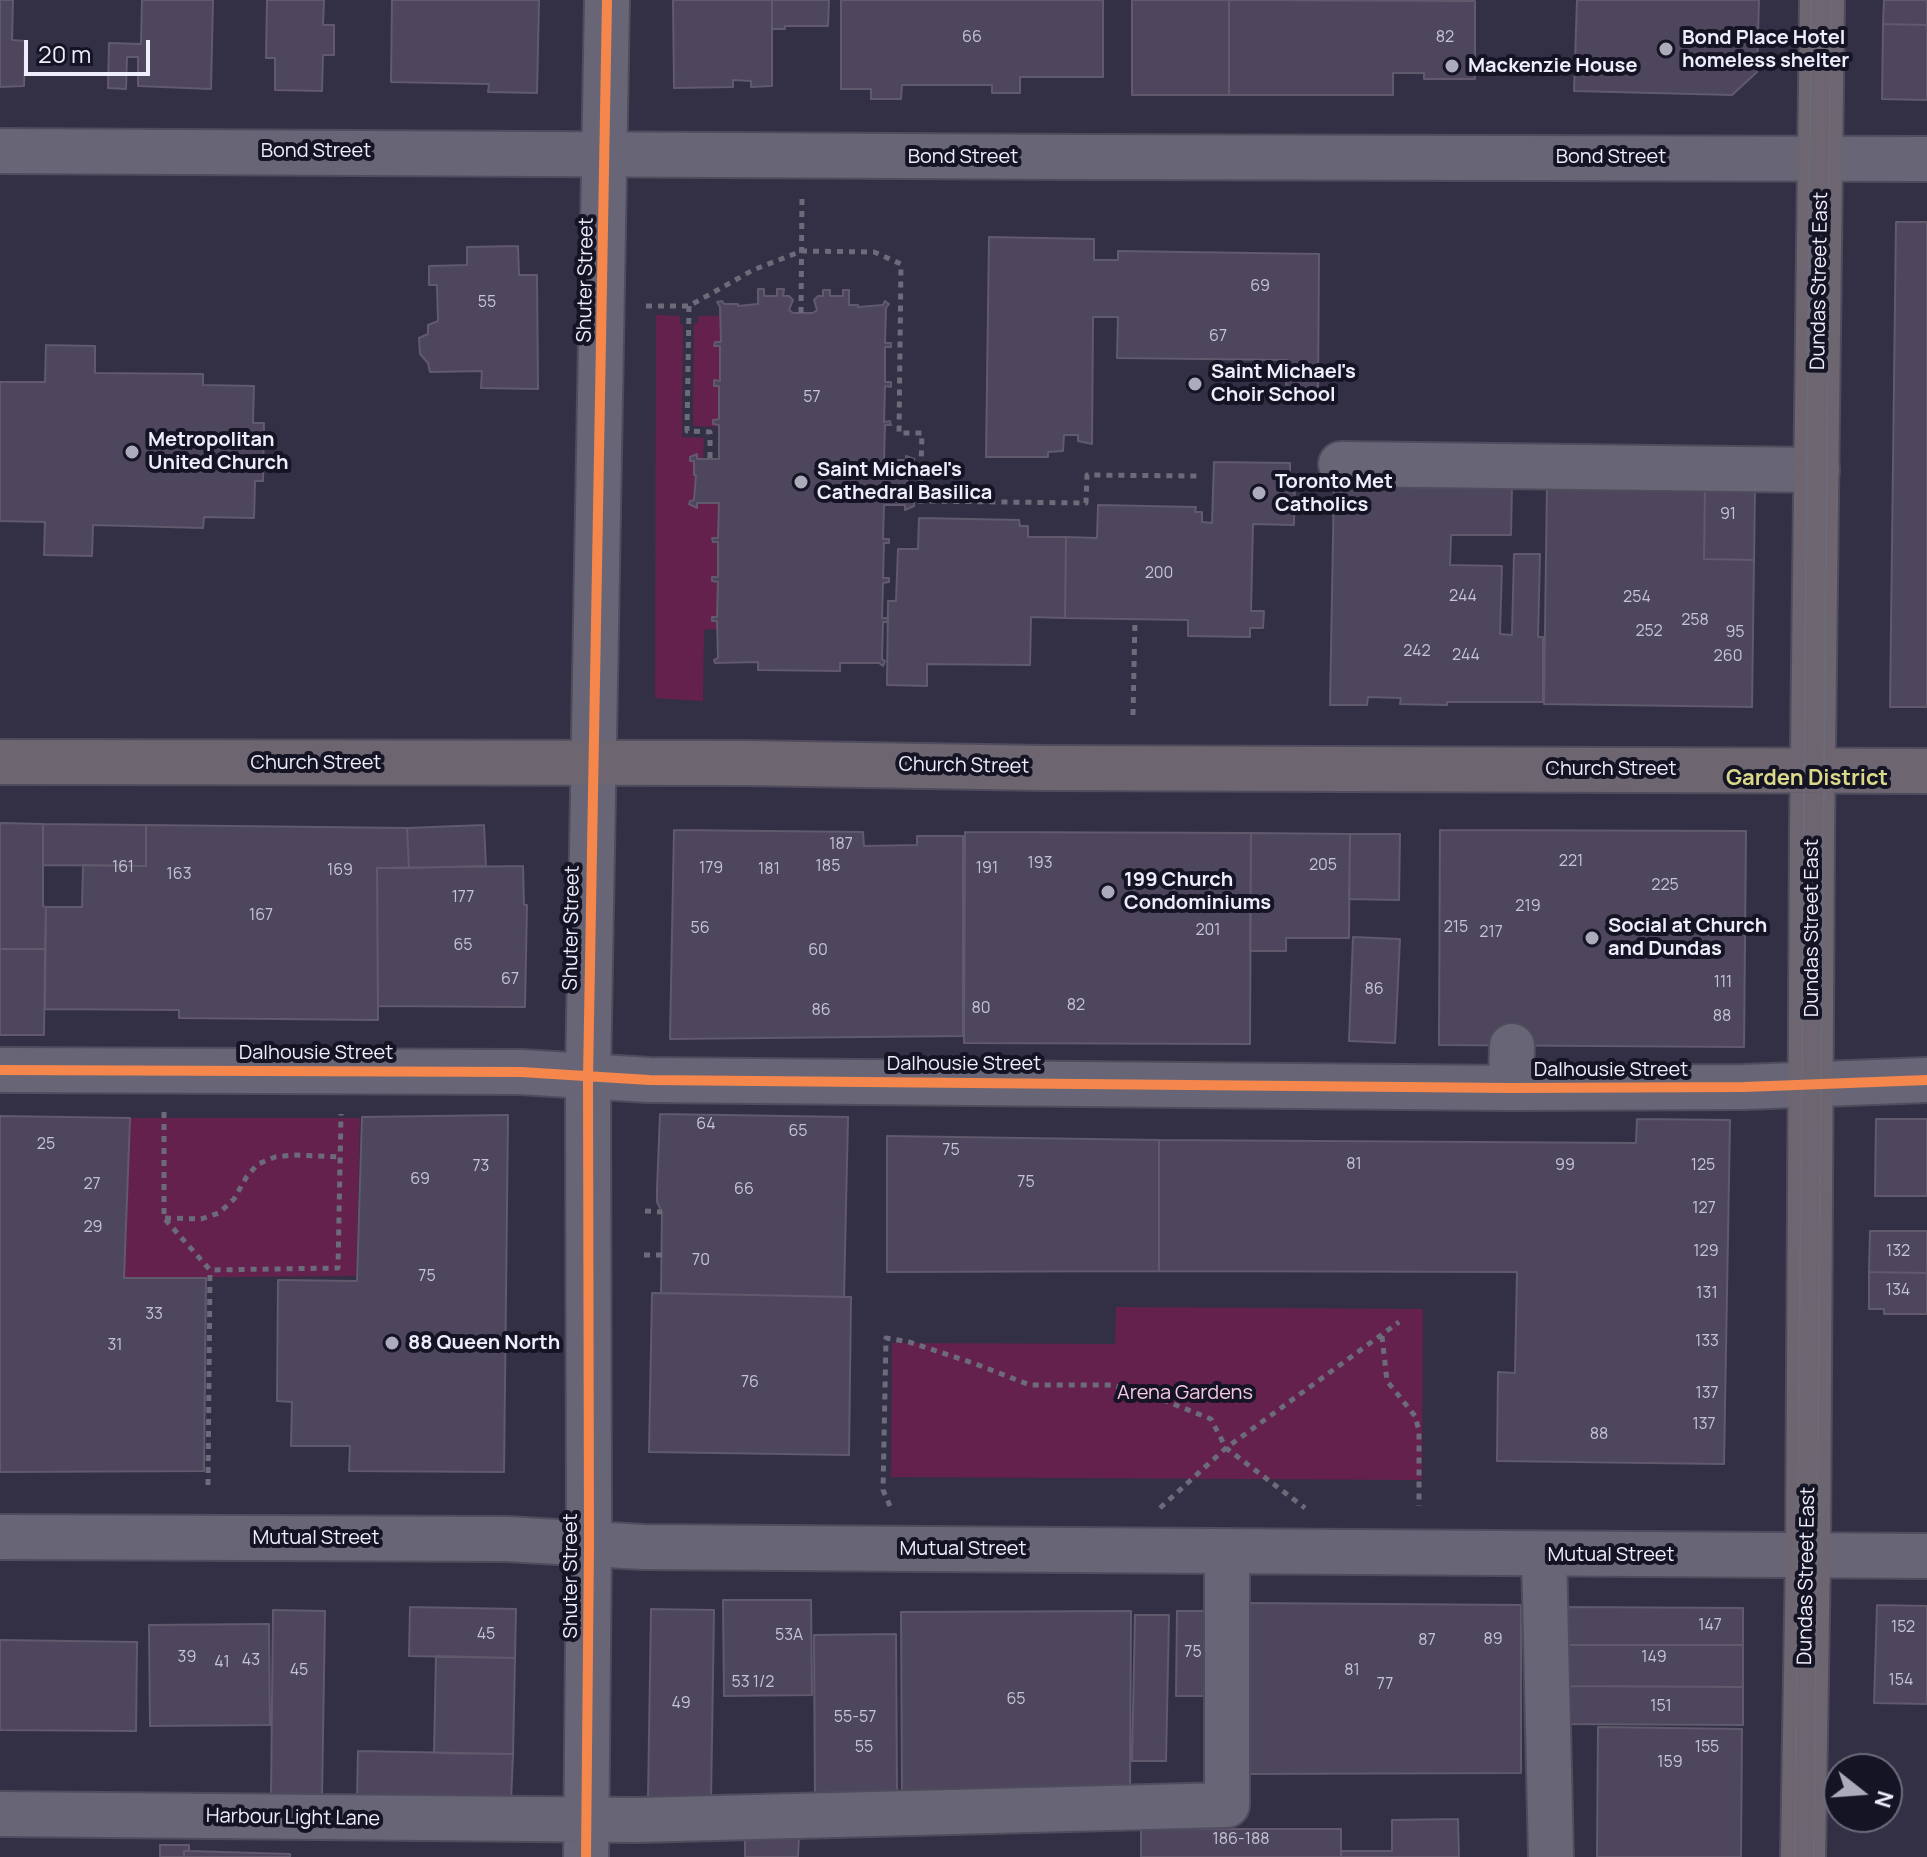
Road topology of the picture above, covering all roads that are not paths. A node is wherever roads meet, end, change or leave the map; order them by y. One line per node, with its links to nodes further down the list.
1 (607, 0): 4 (street, Shuter Street)
2 (1822, 0): 5 (main road, Dundas Street East)
3 (0, 151): 4 (street, Bond Street)
4 (607, 155): 5 (street, Bond Street); 10 (street, Shuter Street)
5 (1822, 157): 6 (street, Bond Street); 8 (main road, Dundas Street East)
6 (1927, 159)
7 (1341, 464): 8 (street)
8 (1817, 470): 11 (main road, Dundas Street East)
9 (0, 762): 10 (main road, Church Street)
10 (593, 764): 11 (main road, Church Street); 14 (street, Shuter Street)
11 (1813, 771): 12 (main road, Church Street); 16 (main road, Dundas Street East)
12 (1927, 771)
13 (0, 1070): 14 (street, Dalhousie Street)
14 (588, 1077): 16 (street, Dalhousie Street); 18 (street, Shuter Street)
15 (1927, 1080): 16 (street, Dalhousie Street)
16 (1811, 1084): 21 (main road, Dundas Street East)
17 (0, 1537): 18 (street, Mutual Street)
18 (589, 1544): 19 (street, Mutual Street); 24 (street, Shuter Street)
19 (1227, 1551): 20 (street, Mutual Street); 24 (street, Harbour Light Lane)
20 (1544, 1555): 21 (street, Mutual Street); 25 (street)
21 (1808, 1555): 22 (street, Mutual Street); 26 (main road, Dundas Street East)
22 (1927, 1556)
23 (0, 1814): 24 (street, Harbour Light Lane)
24 (586, 1838)
25 (1551, 1857)
26 (1803, 1857)

